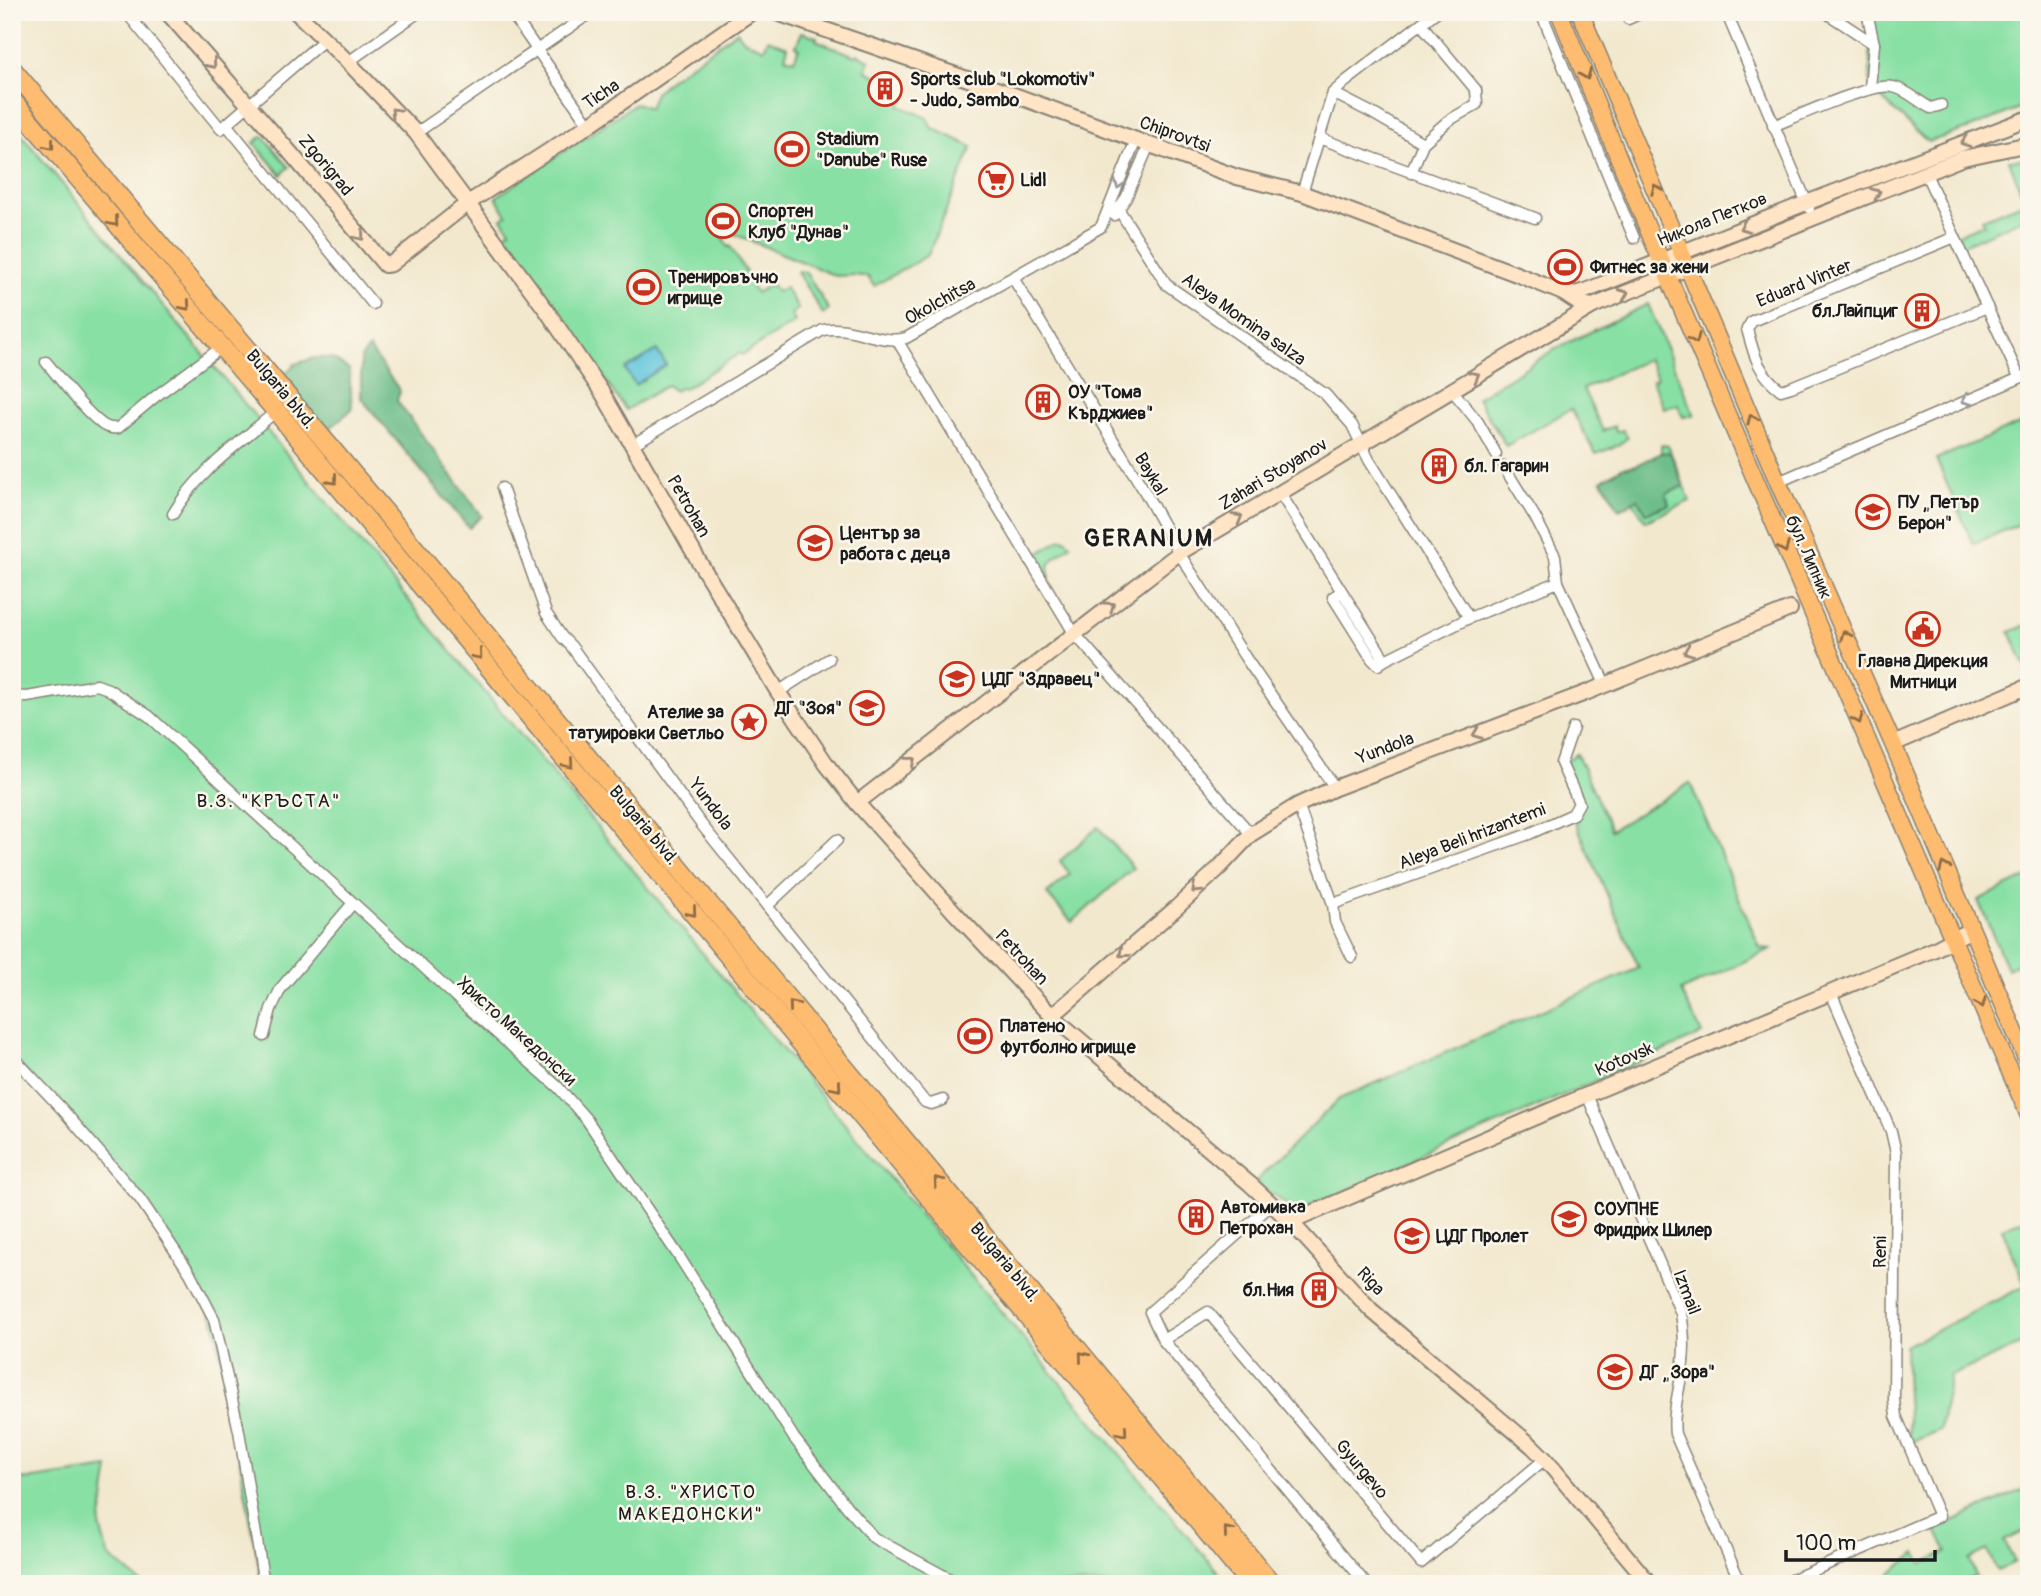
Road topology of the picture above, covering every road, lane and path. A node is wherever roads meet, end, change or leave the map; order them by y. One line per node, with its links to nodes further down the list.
1 (126, 12): 30 (street)
2 (167, 12): 27 (street, Zgorigrad, one-way to 27)
3 (296, 12): 19 (street, Petrohan)
4 (419, 12): 22 (street)
5 (512, 12): 21 (street)
6 (593, 12): 21 (street)
7 (752, 12): 31 (street, Ticha)
8 (774, 12): 35 (street, Chiprovtsi)
9 (1436, 12): 18 (street)
10 (1541, 12): 48 (street)
11 (1559, 12): 49 (main road, бул. Липник, one-way to 49)
12 (1580, 12): 50 (main road, бул. Липник, one-way to 12)
13 (1643, 12): 17 (street)
14 (1726, 12): 32 (street)
15 (1825, 12): 20 (street)
16 (1867, 12): 20 (street)
17 (1628, 19)
18 (1421, 24): 25 (street); 36 (street)
19 (324, 40): 22 (street, Petrohan); 27 (street)
20 (1874, 44): 24 (street)
21 (538, 51): 31 (street); 33 (street)
22 (348, 62): 33 (street, Petrohan, one-way to 22)
23 (12, 69): 112 (highway, Bulgaria blvd., one-way to 23)
24 (1870, 88): 28 (street); 32 (street)
25 (1334, 93): 34 (street); 36 (street)
26 (12, 100): 59 (highway, Bulgaria blvd., one-way to 59)
27 (248, 105): 30 (street); 41 (street, Zgorigrad, one-way to 41)
28 (1941, 105)
29 (2029, 118): 42 (street, Никола Петков, one-way to 42)
30 (226, 124): 54 (street)
31 (589, 125): 41 (street, Ticha)
32 (1773, 126): 42 (street)
33 (416, 133): 41 (street, Petrohan)
34 (1319, 138): 38 (street); 40 (street)
35 (1142, 142): 40 (street, Chiprovtsi); 43 (street); 46 (street, one-way to 46)
36 (1423, 143): 38 (street)
37 (2029, 144): 39 (street, Никола Петков)
38 (1410, 173): 44 (street)
39 (1926, 174): 45 (street, Никола Петков, one-way to 39); 47 (street)
40 (1302, 193): 53 (street, Chiprovtsi)
41 (468, 203): 65 (street, Petrohan)
42 (1806, 203): 45 (street); 50 (street, Никола Петков, one-way to 50)
43 (1119, 210): 46 (street, Okolchitsa); 64 (street, Aleya Momina salza)
44 (1535, 218)
45 (1813, 218): 50 (street, Никола Петков)
46 (1101, 227): 52 (street, Okolchitsa)
47 (1955, 237): 56 (street); 56 (street, Eduard Vinter)
48 (1634, 238)
49 (1661, 260): 50 (street, Никола Петков); 51 (main road, бул. Липник); 53 (street, Никола Петков)
50 (1686, 260): 51 (street, Никола Петков); 68 (main road, бул. Липник, one-way to 50)
51 (1668, 276): 55 (street, Никола Петков, one-way to 51); 74 (main road, бул. Липник, one-way to 74)
52 (1013, 278): 58 (street, Okolchitsa); 72 (street, Baykal)
53 (1563, 293): 55 (street); 57 (street)
54 (373, 304)
55 (1593, 306): 57 (street, Zahari Stoyanov)
56 (1987, 307): 61 (street)
57 (1556, 330): 62 (street, Zahari Stoyanov, one-way to 57)
58 (897, 340): 65 (street, Okolchitsa); 78 (street)
59 (222, 347): 60 (street); 63 (highway, Bulgaria blvd.)
60 (46, 362)
61 (2024, 376): 68 (street, one-way to 68)
62 (1452, 390): 64 (street, Zahari Stoyanov); 66 (street)
63 (276, 411): 71 (street); 111 (highway, Bulgaria blvd., one-way to 111)
64 (1360, 444): 70 (street, Zahari Stoyanov); 77 (street, Aleya Momina salza)
65 (632, 445): 82 (street, Petrohan)
66 (1496, 454)
67 (1504, 467): 73 (street)
68 (1778, 482): 85 (main road, бул. Липник, one-way to 68)
69 (502, 488): 93 (street, Yundola)
70 (1280, 493): 72 (street, Zahari Stoyanov, one-way to 70); 77 (street)
71 (173, 514)
72 (1179, 553): 78 (street, Zahari Stoyanov, one-way to 72); 86 (street, Baykal)
73 (1558, 582): 77 (street); 80 (street)
74 (1801, 589): 75 (street); 76 (main road, бул. Липник)
75 (1790, 609): 76 (street); 80 (street, Yundola, one-way to 80)
76 (1813, 613): 95 (main road, бул. Липник, one-way to 95)
77 (1469, 618)
78 (1074, 634): 87 (street, Zahari Stoyanov, one-way to 78); 89 (street)
79 (829, 659): 82 (street)
80 (1605, 684): 86 (street, Yundola, one-way to 86)
81 (2029, 686): 85 (street)
82 (778, 692): 87 (street, Petrohan)
83 (12, 696): 91 (street, Христо Македонски)
84 (1573, 728): 92 (street, Aleya Beli hrizantemi)
85 (1893, 744): 94 (main road, бул. Липник, one-way to 85)
86 (1335, 788): 88 (street, Yundola)
87 (857, 803): 98 (street, Petrohan)
88 (1298, 805): 89 (street, Yundola); 92 (street)
89 (1251, 834): 98 (street, Yundola, one-way to 98)
90 (837, 840): 93 (street)
91 (352, 903): 99 (street); 110 (street, Христо Македонски)
92 (1333, 904): 96 (street)
93 (767, 906): 103 (street, Yundola)
94 (1971, 930): 95 (street, Kotovsk); 101 (main road, бул. Липник)
95 (1954, 940): 97 (street, Kotovsk); 104 (main road, бул. Липник, one-way to 104)
96 (1352, 957)
97 (1831, 993): 102 (street, Kotovsk); 116 (street, Reni)
98 (1052, 1016): 105 (street, Riga)
99 (264, 1036)
100 (12, 1056): 109 (street)
101 (2029, 1065)
102 (1587, 1095): 106 (street, Kotovsk); 115 (street, Izmail)
103 (943, 1101)
104 (2029, 1116)
105 (1272, 1204): 106 (street, Riga); 107 (street)
106 (1291, 1222): 108 (street, Riga)
107 (1163, 1340): 108 (street, Gyurgevo); 113 (street)
108 (1545, 1460): 114 (street, Riga)
109 (264, 1584)
110 (959, 1584)
111 (1250, 1584)
112 (1272, 1584)
113 (1366, 1584)
114 (1650, 1584)
115 (1741, 1584)
116 (1782, 1584)

